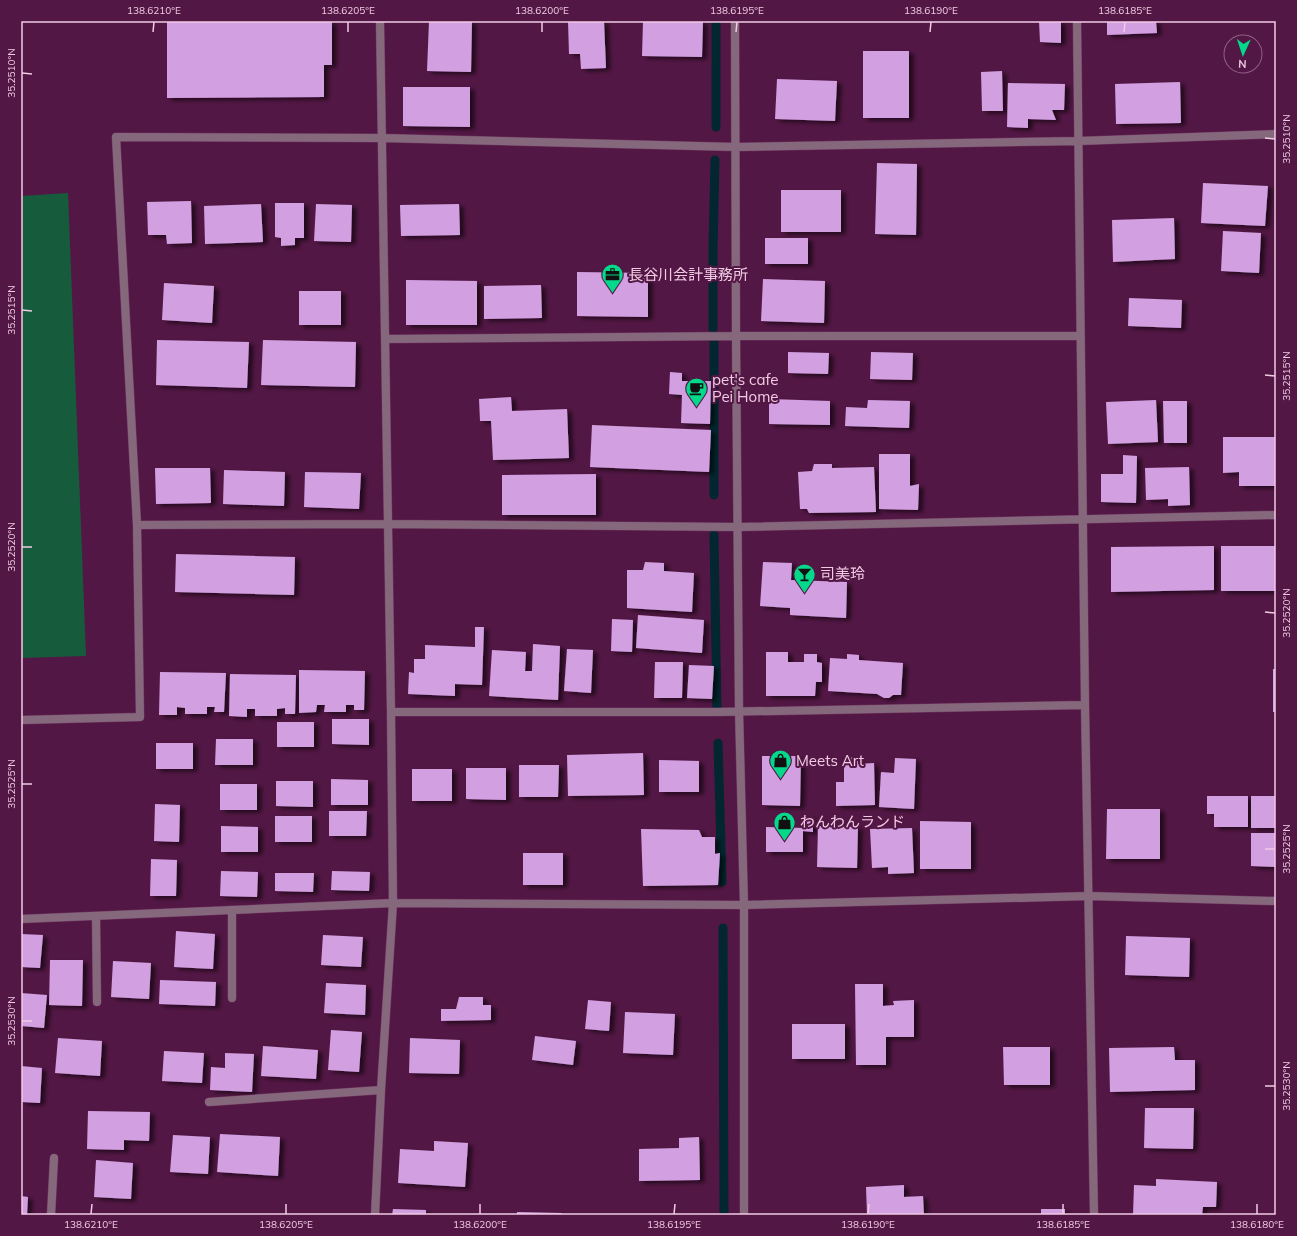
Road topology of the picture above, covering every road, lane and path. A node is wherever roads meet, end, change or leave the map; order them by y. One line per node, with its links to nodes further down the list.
1 (380, 21): 5 (street)
2 (735, 21): 7 (street)
3 (1077, 21): 6 (street)
4 (1276, 134): 6 (street)
5 (382, 138): 7 (street); 10 (street); 14 (street)
6 (1078, 140): 7 (street); 9 (street)
7 (736, 147): 8 (street)
8 (736, 336): 9 (street); 10 (street); 15 (street)
9 (1080, 336): 12 (street)
10 (385, 339): 13 (street)
11 (1276, 515): 12 (street)
12 (1083, 519): 15 (street); 16 (street)
13 (387, 524): 14 (street); 15 (street); 18 (street)
14 (137, 525): 19 (street)
15 (738, 527): 17 (street)
16 (1084, 705): 17 (street); 20 (street)
17 (739, 710): 18 (street); 23 (street)
18 (391, 712): 22 (street)
19 (21, 720)
20 (1088, 896): 21 (street); 23 (street); 35 (street)
21 (1276, 902)
22 (393, 903): 23 (street); 24 (street); 29 (street)
23 (744, 905): 34 (street)
24 (232, 910): 25 (street); 27 (street)
25 (96, 916): 26 (street); 28 (street)
26 (21, 919)
27 (232, 998)
28 (97, 1002)
29 (381, 1090): 30 (street); 33 (street)
30 (209, 1102)
31 (54, 1158): 32 (street)
32 (51, 1215)
33 (375, 1215)
34 (744, 1215)
35 (1094, 1215)

